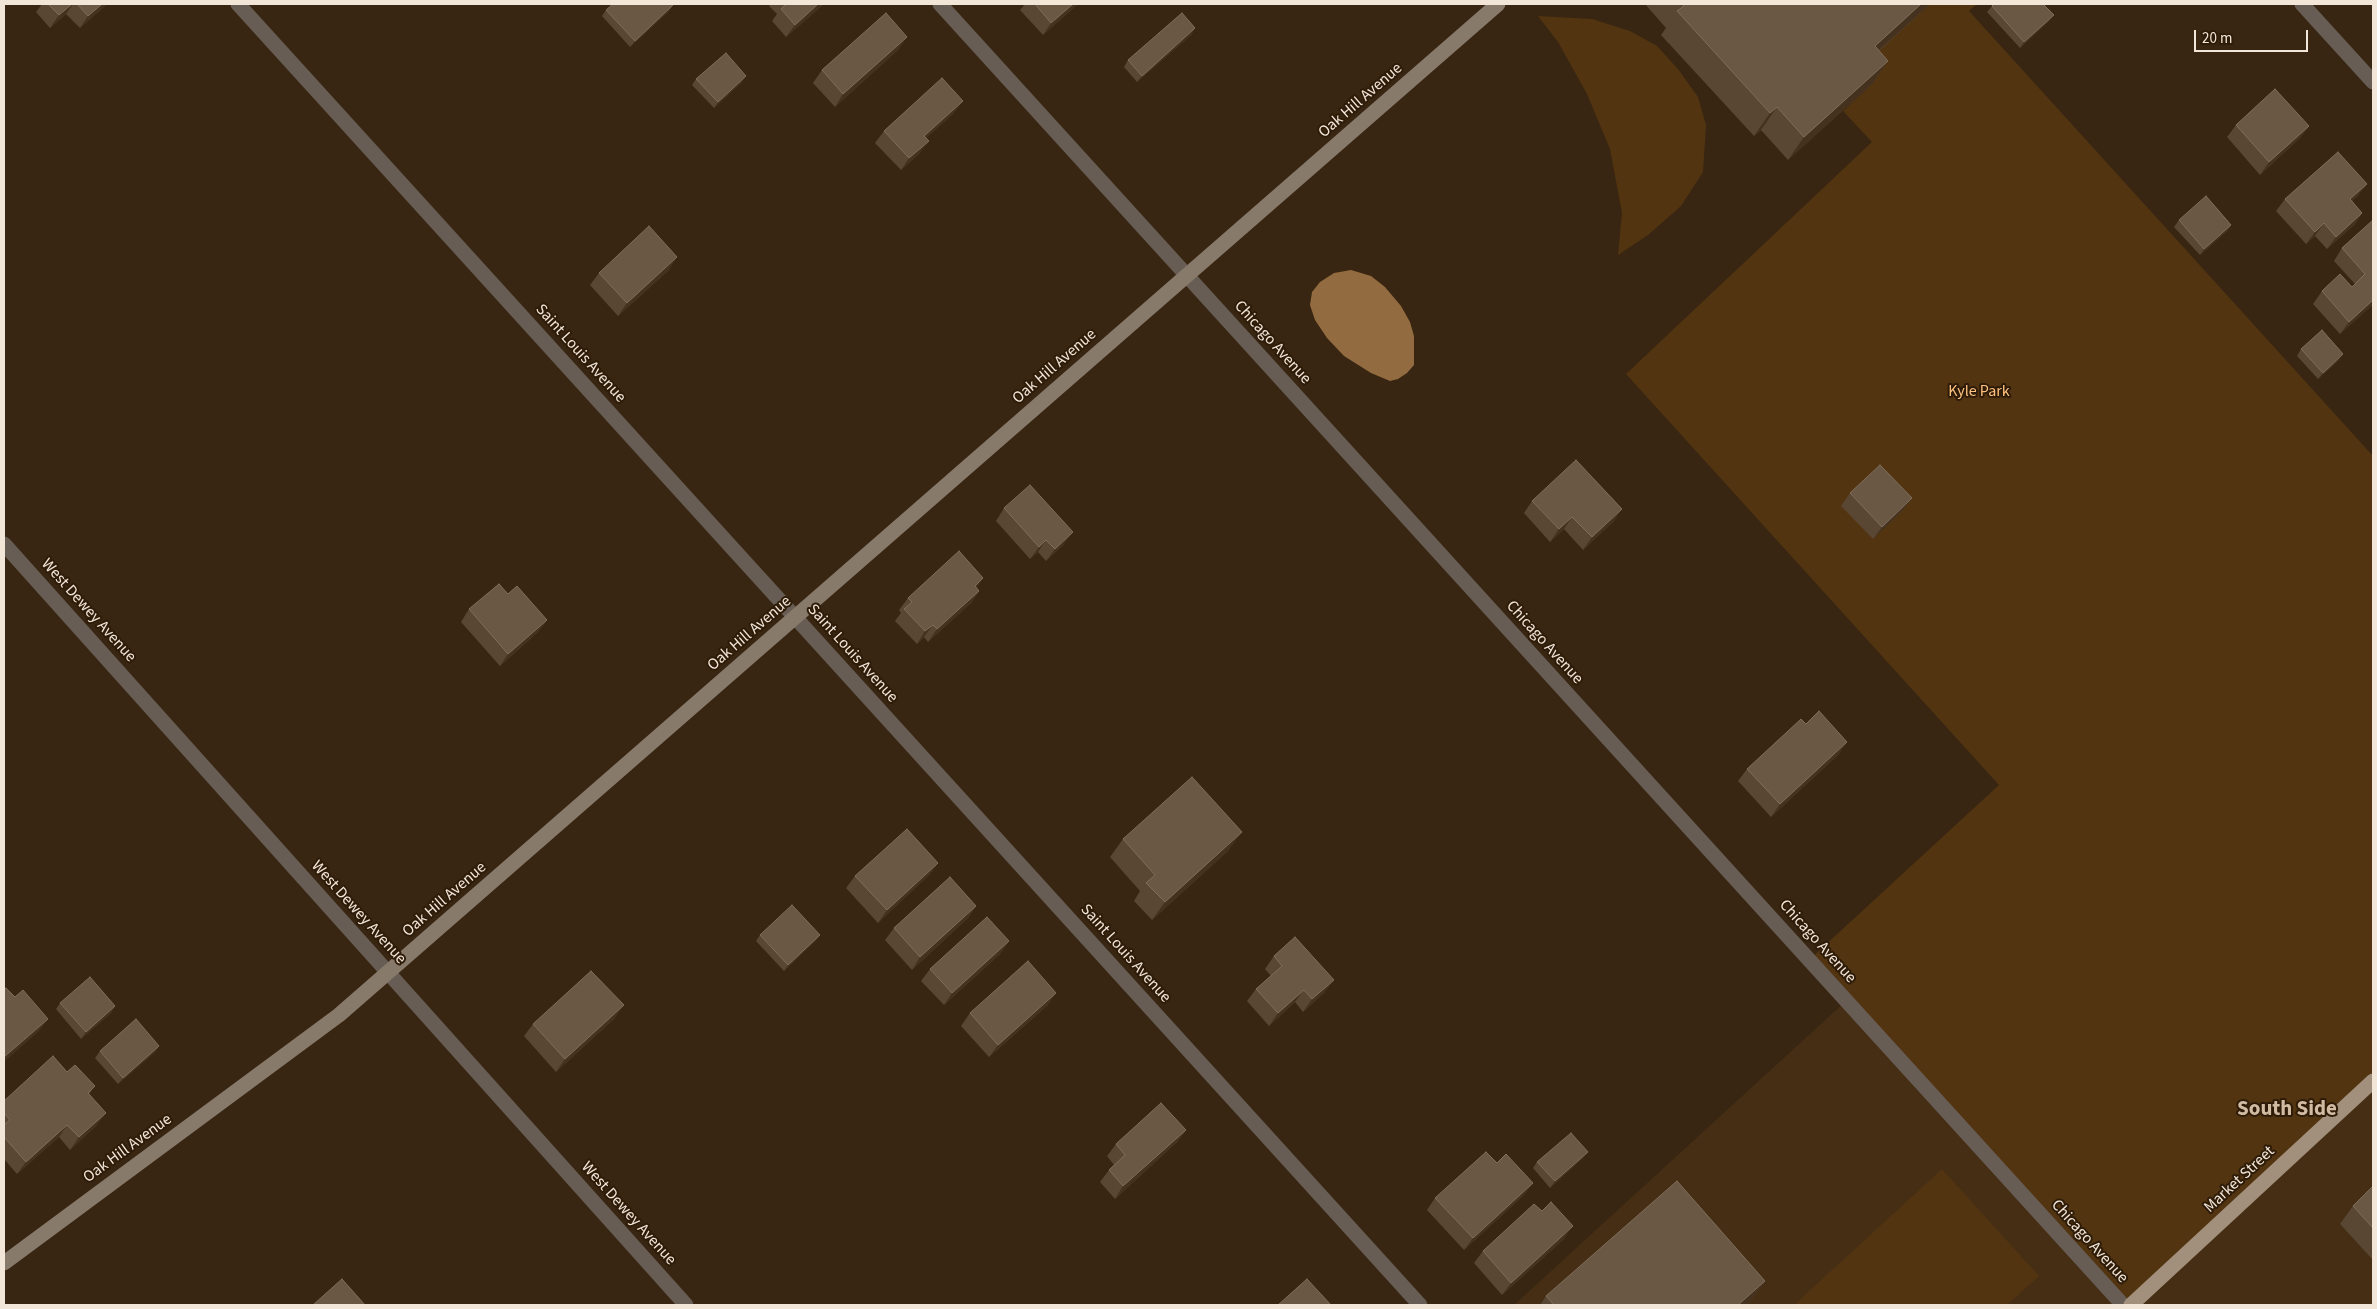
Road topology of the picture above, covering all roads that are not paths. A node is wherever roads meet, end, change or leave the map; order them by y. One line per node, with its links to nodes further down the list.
1 (238, 4): 8 (street, Saint Louis Avenue)
2 (940, 4): 6 (street, Chicago Avenue)
3 (1498, 4): 6 (street, Oak Hill Avenue)
4 (2302, 4): 5 (street)
5 (2373, 82)
6 (1187, 276): 8 (street, Oak Hill Avenue); 14 (street, Chicago Avenue)
7 (4, 544): 9 (street, West Dewey Avenue)
8 (796, 618): 9 (street, Oak Hill Avenue); 13 (street, Saint Louis Avenue)
9 (389, 973): 11 (street, Oak Hill Avenue); 12 (street, West Dewey Avenue)
10 (2373, 1082): 15 (main road, Market Street)
11 (4, 1263)
12 (686, 1305)
13 (1420, 1305)
14 (2123, 1305)
15 (2131, 1305)

